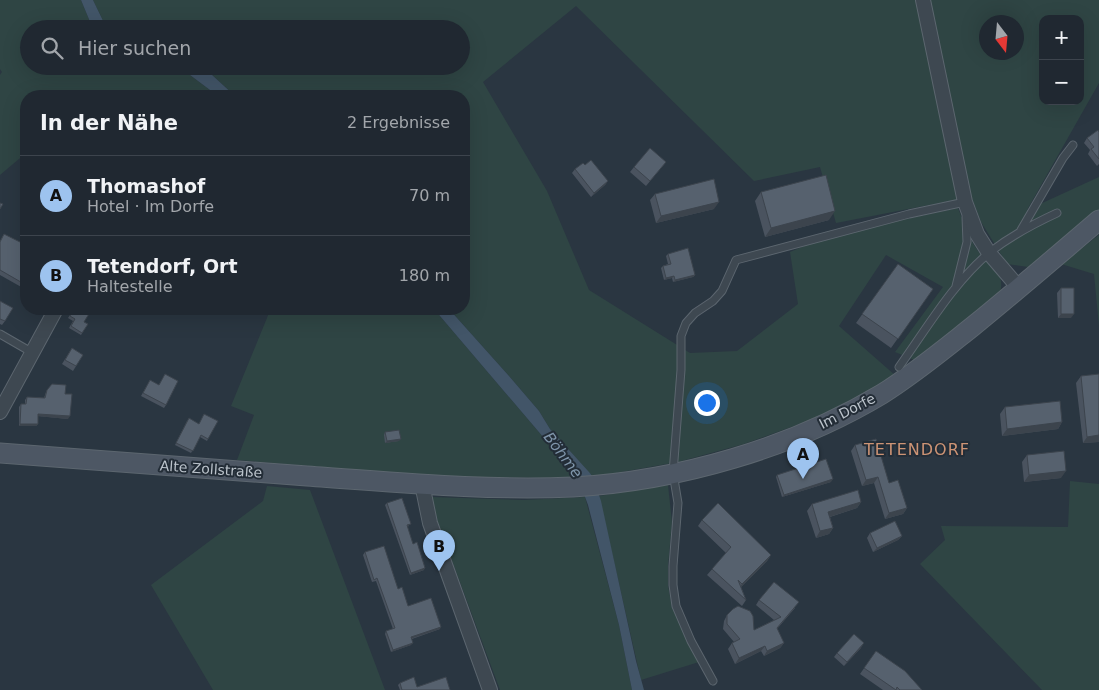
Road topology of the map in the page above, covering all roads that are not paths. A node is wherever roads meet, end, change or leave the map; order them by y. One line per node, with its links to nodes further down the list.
1 (923, 0): 3 (street)
2 (1073, 145): 6 (lane)
3 (965, 202): 7 (street); 8 (lane); 16 (lane)
4 (1057, 213): 6 (lane)
5 (1099, 220): 9 (street, Im Dorfe)
6 (1021, 230): 7 (lane)
7 (989, 253): 8 (lane); 9 (street)
8 (956, 286): 13 (lane)
9 (1019, 288): 16 (street, Im Dorfe)
10 (53, 315): 12 (street)
11 (0, 334): 12 (lane)
12 (33, 353): 14 (street)
13 (899, 366)
14 (0, 412)
15 (0, 453): 17 (street, Alte Zollstraße)
16 (673, 472): 17 (street, Im Dorfe); 18 (lane)
17 (422, 484): 19 (street)
18 (713, 681)
19 (490, 690)

